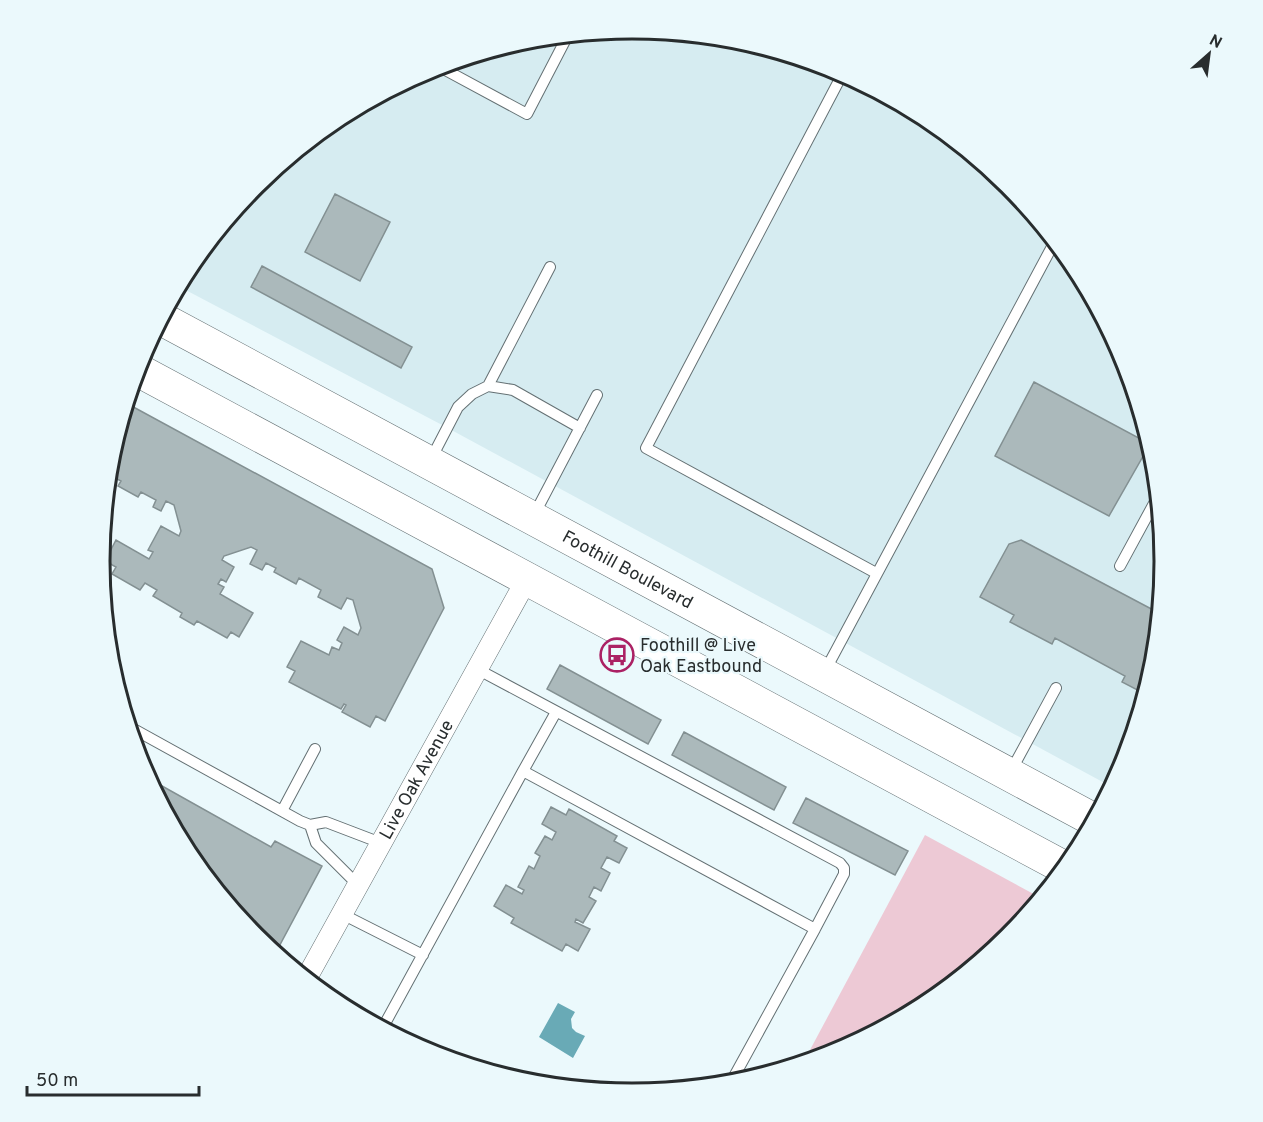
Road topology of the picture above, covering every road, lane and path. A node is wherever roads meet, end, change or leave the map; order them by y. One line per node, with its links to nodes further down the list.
1 (564, 43): 2 (lane)
2 (450, 72)
3 (838, 82): 15 (lane)
4 (1051, 249): 15 (lane)
5 (550, 267): 8 (lane)
6 (167, 322): 11 (main road, Foothill Boulevard)
7 (144, 373): 16 (main road)
8 (488, 386): 10 (lane); 11 (lane)
9 (597, 395): 10 (lane)
10 (580, 428): 13 (lane)
11 (430, 463): 13 (main road, Foothill Boulevard)
12 (1150, 510): 14 (lane)
13 (533, 518): 18 (main road, Foothill Boulevard)
14 (1120, 566)
15 (876, 573): 18 (lane)
16 (527, 579): 17 (street, Live Oak Avenue); 29 (main road)
17 (477, 669): 20 (lane); 28 (street, Live Oak Avenue)
18 (823, 674): 24 (main road, Foothill Boulevard)
19 (1056, 688): 24 (lane)
20 (556, 712): 23 (lane); 32 (lane)
21 (138, 731): 25 (lane)
22 (315, 749): 25 (lane)
23 (523, 771): 32 (lane); 33 (lane)
24 (1010, 774): 26 (main road, Foothill Boulevard)
25 (282, 811): 27 (lane)
26 (1087, 816)
27 (310, 825): 28 (lane); 30 (lane)
28 (381, 843): 30 (street, Live Oak Avenue)
29 (1057, 864)
30 (358, 885): 31 (street, Live Oak Avenue)
31 (342, 914): 33 (lane); 34 (street, Live Oak Avenue)
32 (815, 929): 36 (lane)
33 (423, 955): 35 (lane)
34 (310, 972)
35 (386, 1021)
36 (736, 1072)

